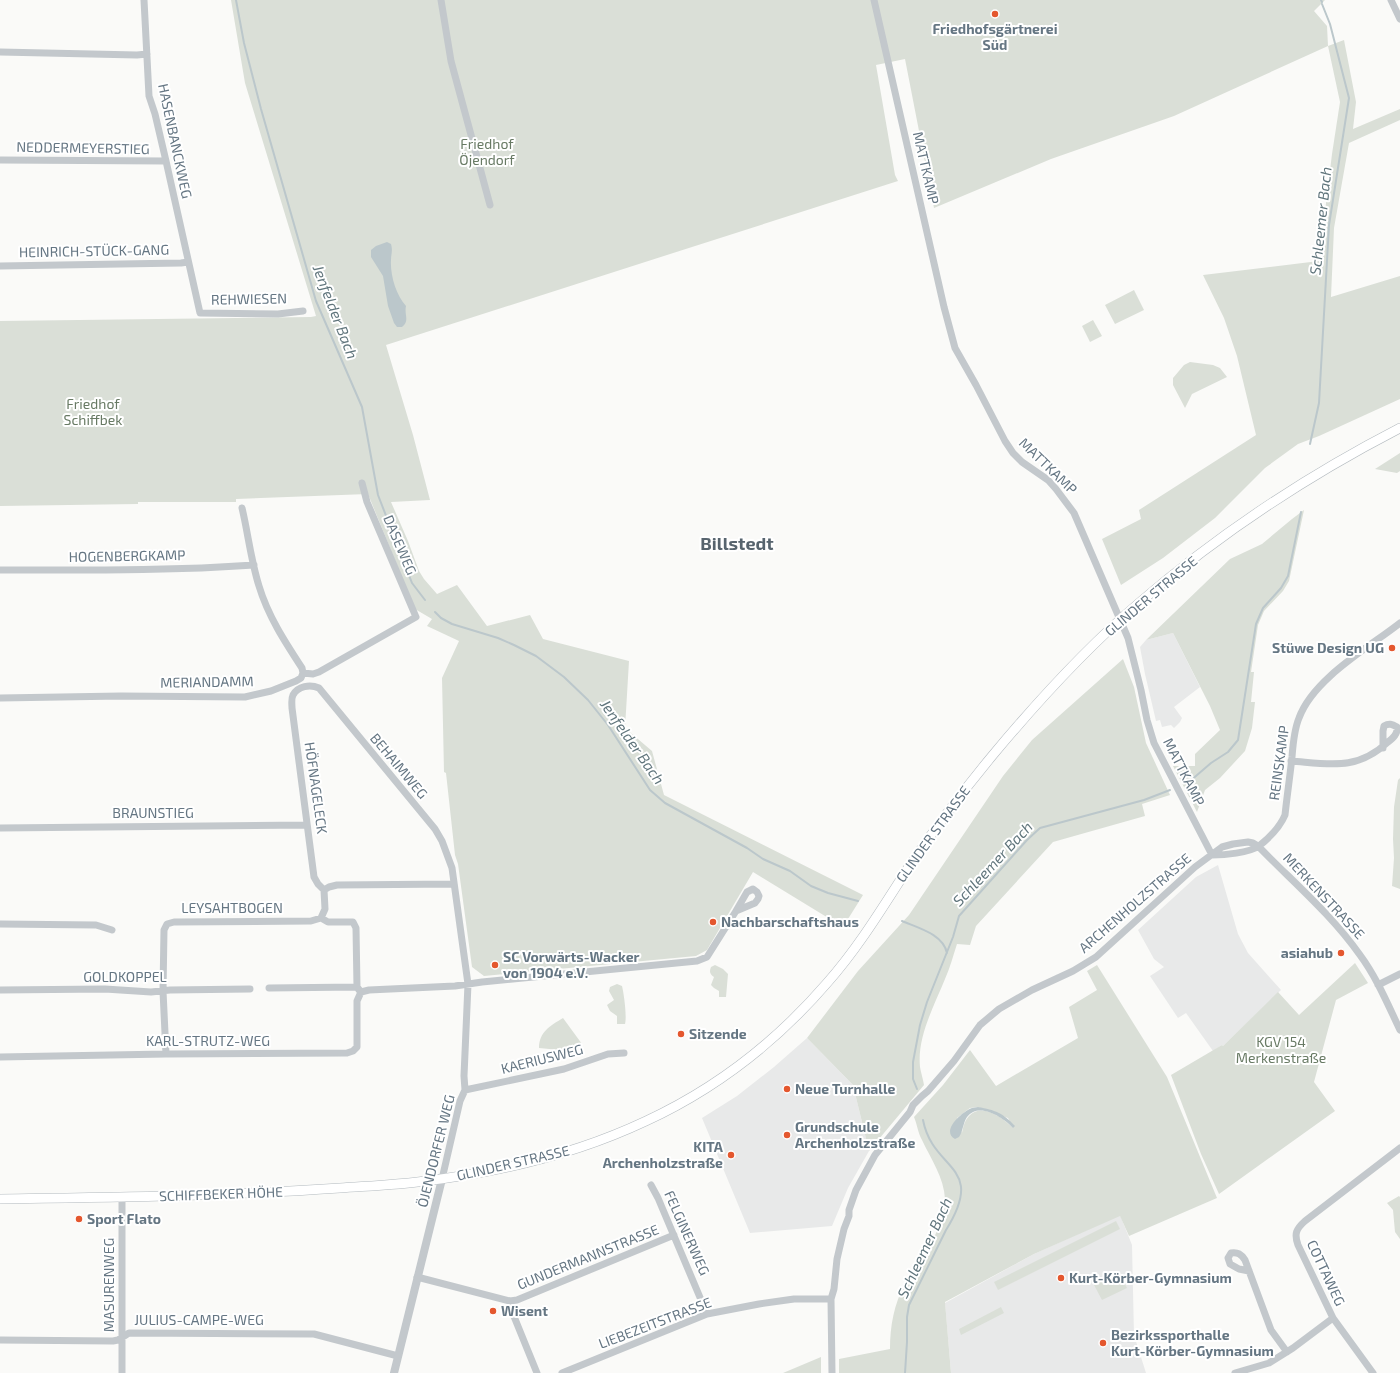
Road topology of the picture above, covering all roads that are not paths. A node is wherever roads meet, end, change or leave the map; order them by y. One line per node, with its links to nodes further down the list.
1 (144, 0): 7 (street, HASENBANCKWEG)
2 (441, 0): 10 (street)
3 (874, 0): 20 (street, MATTKAMP)
4 (1391, 0): 5 (street)
5 (1400, 19)
6 (0, 52): 7 (street)
7 (147, 54): 9 (street, HASENBANCKWEG)
8 (0, 160): 9 (street, NEDDERMEYERSTIEG)
9 (166, 161): 11 (street, HASENBANCKWEG)
10 (490, 205)
11 (188, 262): 12 (street, HEINRICH-STÜCK-GANG); 13 (street, REHWIESEN)
12 (0, 266)
13 (303, 311)
14 (1400, 428): 20 (main road, GLINDER STRASSE)
15 (362, 483): 19 (street, DASEWEG)
16 (242, 508): 17 (street)
17 (254, 565): 18 (street, HOGENBERGKAMP); 22 (street)
18 (0, 570)
19 (416, 617): 22 (street, MERIANDAMM)
20 (1121, 620): 30 (street, MATTKAMP); 51 (main road, GLINDER STRASSE)
21 (1400, 623): 26 (street, REINSKAMP)
22 (303, 673): 24 (street, MERIANDAMM)
23 (300, 689): 27 (street, HÖFNAGELECK); 31 (street, BEHAIMWEG)
24 (0, 698)
25 (1382, 748): 26 (street)
26 (1291, 761): 29 (street, REINSKAMP)
27 (307, 825): 28 (street, BRAUNSTIEG); 32 (street, HÖFNAGELECK)
28 (0, 828)
29 (1258, 846): 30 (street, ARCHENHOLZSTRASSE); 39 (street, MERKENSTRASSE)
30 (1212, 855): 58 (street, ARCHENHOLZSTRASSE)
31 (454, 884): 32 (street); 38 (street, ÖJENDORFER WEG)
32 (324, 890): 34 (street)
33 (736, 911): 38 (street)
34 (321, 918): 43 (street, LEYSAHTBOGEN); 44 (street, LEYSAHTBOGEN)
35 (0, 924): 36 (street)
36 (112, 930)
37 (1400, 974): 39 (street)
38 (468, 984): 44 (street); 49 (street, ÖJENDORFER WEG)
39 (1378, 985): 45 (street, MERKENSTRASSE)
40 (269, 988): 44 (street)
41 (250, 989): 43 (street, GOLDKOPPEL)
42 (0, 990): 43 (street, GOLDKOPPEL)
43 (163, 991): 47 (street, LEYSAHTBOGEN)
44 (361, 992): 47 (street, KARL-STRUTZ-WEG)
45 (1400, 1030)
46 (624, 1053): 49 (street, KAERIUSWEG)
47 (166, 1054): 48 (street, KARL-STRUTZ-WEG)
48 (0, 1057)
49 (465, 1090): 51 (street, ÖJENDORFER WEG)
50 (1400, 1148): 61 (street, COTTAWEG)
51 (442, 1179): 53 (main road, SCHIFFBEKER HÖHE); 57 (street, ÖJENDORFER WEG)
52 (651, 1185): 55 (street, FELGINERWEG)
53 (122, 1197): 54 (main road, SCHIFFBEKER HÖHE); 62 (street, MASURENWEG)
54 (0, 1199)
55 (674, 1235): 59 (street, GUNDERMANNSTRASSE); 60 (street, FELGINERWEG)
56 (1249, 1271): 64 (street)
57 (418, 1277): 59 (street, GUNDERMANNSTRASSE); 65 (street, ÖJENDORFER WEG)
58 (831, 1299): 60 (street, LIEBEZEITSTRASSE); 70 (street, ARCHENHOLZSTRASSE)
59 (510, 1301): 68 (street)
60 (707, 1314): 69 (street, LIEBEZEITSTRASSE)
61 (1333, 1318): 64 (street); 72 (street, COTTAWEG)
62 (122, 1336): 63 (street, JULIUS-CAMPE-WEG); 65 (street, JULIUS-CAMPE-WEG); 66 (street, MASURENWEG)
63 (0, 1340)
64 (1287, 1352): 71 (street)
65 (398, 1356): 67 (street, ÖJENDORFER WEG)
66 (122, 1373)
67 (394, 1373)
68 (537, 1373)
69 (562, 1373)
70 (832, 1373)
71 (1235, 1373)
72 (1373, 1373)

